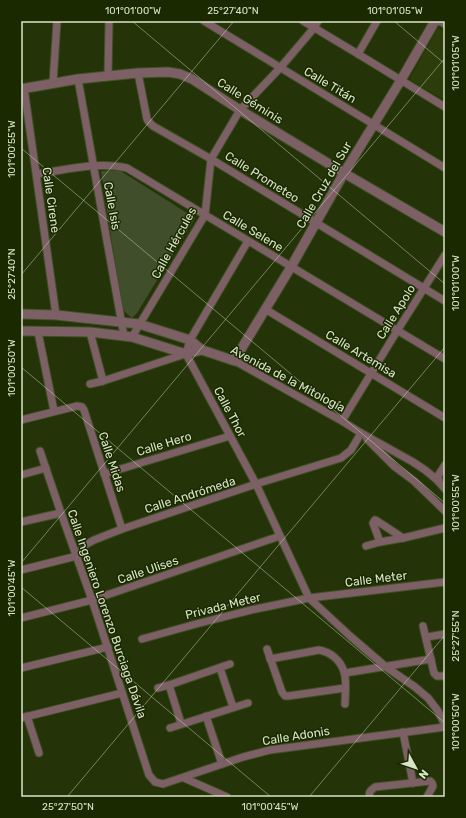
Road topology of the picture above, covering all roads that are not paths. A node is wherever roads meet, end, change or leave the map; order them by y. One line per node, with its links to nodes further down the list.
1 (57, 21): 17 (street)
2 (108, 21): 14 (street)
3 (204, 21): 12 (street, Calle Titán)
4 (303, 21): 10 (street)
5 (318, 21): 10 (street, Calle Hércules)
6 (377, 21): 11 (street)
7 (435, 21): 16 (street, Calle Cruz del Sur)
8 (439, 21): 9 (street)
9 (445, 24)
10 (314, 28): 11 (street); 12 (street, Calle Hércules)
11 (358, 54): 16 (street)
12 (280, 68): 20 (street, Calle Hércules); 21 (street, Calle Titán)
13 (138, 73): 14 (street, Calle Géminis); 20 (street, Calle Géminis); 22 (street, Calle Prometeo)
14 (108, 76): 15 (street, Calle Géminis)
15 (78, 79): 17 (street, Calle Géminis); 23 (street, Calle Isis)
16 (401, 80): 19 (street); 21 (street, Calle Cruz del Sur)
17 (53, 83): 18 (street, Calle Géminis)
18 (22, 88): 26 (street, Calle Cirene)
19 (445, 107)
20 (240, 110): 22 (street, Calle Hércules); 25 (street, Calle Géminis)
21 (374, 124): 24 (street, Calle Titán); 25 (street, Calle Cruz del Sur)
22 (211, 159): 27 (street, Calle Hércules); 28 (street, Calle Prometeo)
23 (93, 165): 26 (street, Calle Selene); 27 (street, Calle Selene); 38 (street, Calle Isis)
24 (445, 168)
25 (344, 173): 28 (street, Calle Cruz del Sur); 29 (street, Calle Géminis)
26 (37, 174): 37 (street, Calle Cirene)
27 (205, 215): 30 (street, Calle Selene); 39 (street, Calle Hércules)
28 (316, 223): 32 (street, Calle Cruz del Sur); 33 (street, Calle Prometeo)
29 (445, 232)
30 (248, 241): 32 (street, Calle Selene); 45 (street)
31 (445, 256): 33 (street, Calle Apolo)
32 (291, 267): 35 (street, Calle Cruz del Sur); 41 (street, Calle Selene)
33 (424, 289): 34 (street, Calle Prometeo); 41 (street, Calle Apolo)
34 (445, 301)
35 (265, 309): 49 (street, Calle Cruz del Sur); 50 (street, Calle Artemisa)
36 (21, 314): 37 (street, Avenida de la Mitología)
37 (56, 315): 38 (street, Avenida de la Mitología)
38 (121, 322): 39 (street, Avenida de la Mitología); 44 (street, Calle Isis)
39 (139, 324): 44 (street, Calle Hércules); 45 (street, Avenida de la Mitología)
40 (21, 331): 42 (street)
41 (397, 331): 48 (street, Calle Selene); 50 (street, Calle Apolo)
42 (38, 332): 43 (street); 53 (street)
43 (90, 332): 44 (street); 51 (street)
44 (128, 337): 47 (street)
45 (190, 340): 46 (street, Avenida de la Mitología); 47 (street)
46 (202, 350): 47 (street); 49 (street, Avenida de la Mitología)
47 (186, 354): 51 (street); 58 (street, Calle Thor)
48 (445, 359)
49 (235, 361): 56 (street, Avenida de la Mitología)
50 (371, 372): 54 (street, Calle Artemisa); 56 (street, Calle Apolo)
51 (103, 381): 52 (street)
52 (90, 384)
53 (54, 411): 55 (street); 62 (street, Calle Midas)
54 (445, 418)
55 (21, 420)
56 (342, 421): 57 (street, Avenida de la Mitología)
57 (361, 433): 64 (street, Avenida de la Mitología); 66 (street, Calle Andrómeda); 68 (street, Avenida de la Mitología)
58 (230, 436): 62 (street, Calle Hero); 66 (street, Calle Thor)
59 (40, 451): 61 (street, Calle Ingeniero Lorenzo Burciaga Dávila)
60 (445, 465): 64 (street)
61 (46, 468): 63 (street); 69 (street, Calle Ingeniero Lorenzo Burciaga Dávila)
62 (104, 474): 72 (street, Calle Midas)
63 (21, 475)
64 (436, 479): 65 (street); 67 (street, Avenida de la Mitología)
65 (445, 483)
66 (256, 484): 72 (street, Calle Andrómeda); 73 (street, Calle Thor)
67 (445, 489)
68 (445, 511)
69 (61, 513): 70 (street); 77 (street, Calle Ingeniero Lorenzo Burciaga Dávila)
70 (21, 522)
71 (445, 528): 74 (street)
72 (122, 529): 77 (street, Calle Andrómeda)
73 (280, 536): 80 (street, Calle Thor); 81 (street, Calle Ulises)
74 (403, 538): 75 (street); 75 (street)
75 (380, 542): 76 (street)
76 (366, 546)
77 (77, 556): 78 (street); 81 (street, Calle Ingeniero Lorenzo Burciaga Dávila)
78 (21, 570)
79 (445, 582): 80 (street, Calle Meter)
80 (309, 598): 86 (street, Privada Meter); 92 (street)
81 (92, 600): 82 (street, Calle Ulises); 87 (street, Calle Ingeniero Lorenzo Burciaga Dávila)
82 (21, 618)
83 (423, 626): 85 (street)
84 (445, 634): 85 (street)
85 (427, 638): 90 (street)
86 (142, 639)
87 (108, 647): 93 (street); 100 (street, Calle Ingeniero Lorenzo Burciaga Dávila)
88 (267, 649): 89 (street)
89 (270, 659): 95 (street); 99 (street)
90 (431, 659): 92 (street); 96 (street)
91 (230, 664): 94 (street)
92 (386, 667): 95 (street); 107 (street)
93 (21, 668)
94 (220, 668): 97 (street); 103 (street)
95 (345, 673): 99 (street)
96 (445, 676)
97 (170, 685): 98 (street); 106 (street)
98 (158, 688)
99 (345, 688): 102 (street)
100 (122, 693): 105 (street); 113 (street, Calle Ingeniero Lorenzo Burciaga Dávila)
101 (248, 703): 103 (street)
102 (346, 704)
103 (233, 707): 104 (street)
104 (206, 716): 106 (street); 111 (street)
105 (24, 717): 110 (street)
106 (181, 723): 108 (street)
107 (445, 726): 109 (street, Calle Adonis)
108 (170, 728)
109 (403, 732): 111 (street, Calle Adonis); 114 (street)
110 (38, 753)
111 (222, 764): 112 (street, Calle Adonis)
112 (184, 778): 113 (street, Calle Adonis); 115 (street)
113 (155, 782)
114 (413, 783): 116 (street); 117 (street)
115 (227, 797)
116 (370, 797)
117 (427, 797)

